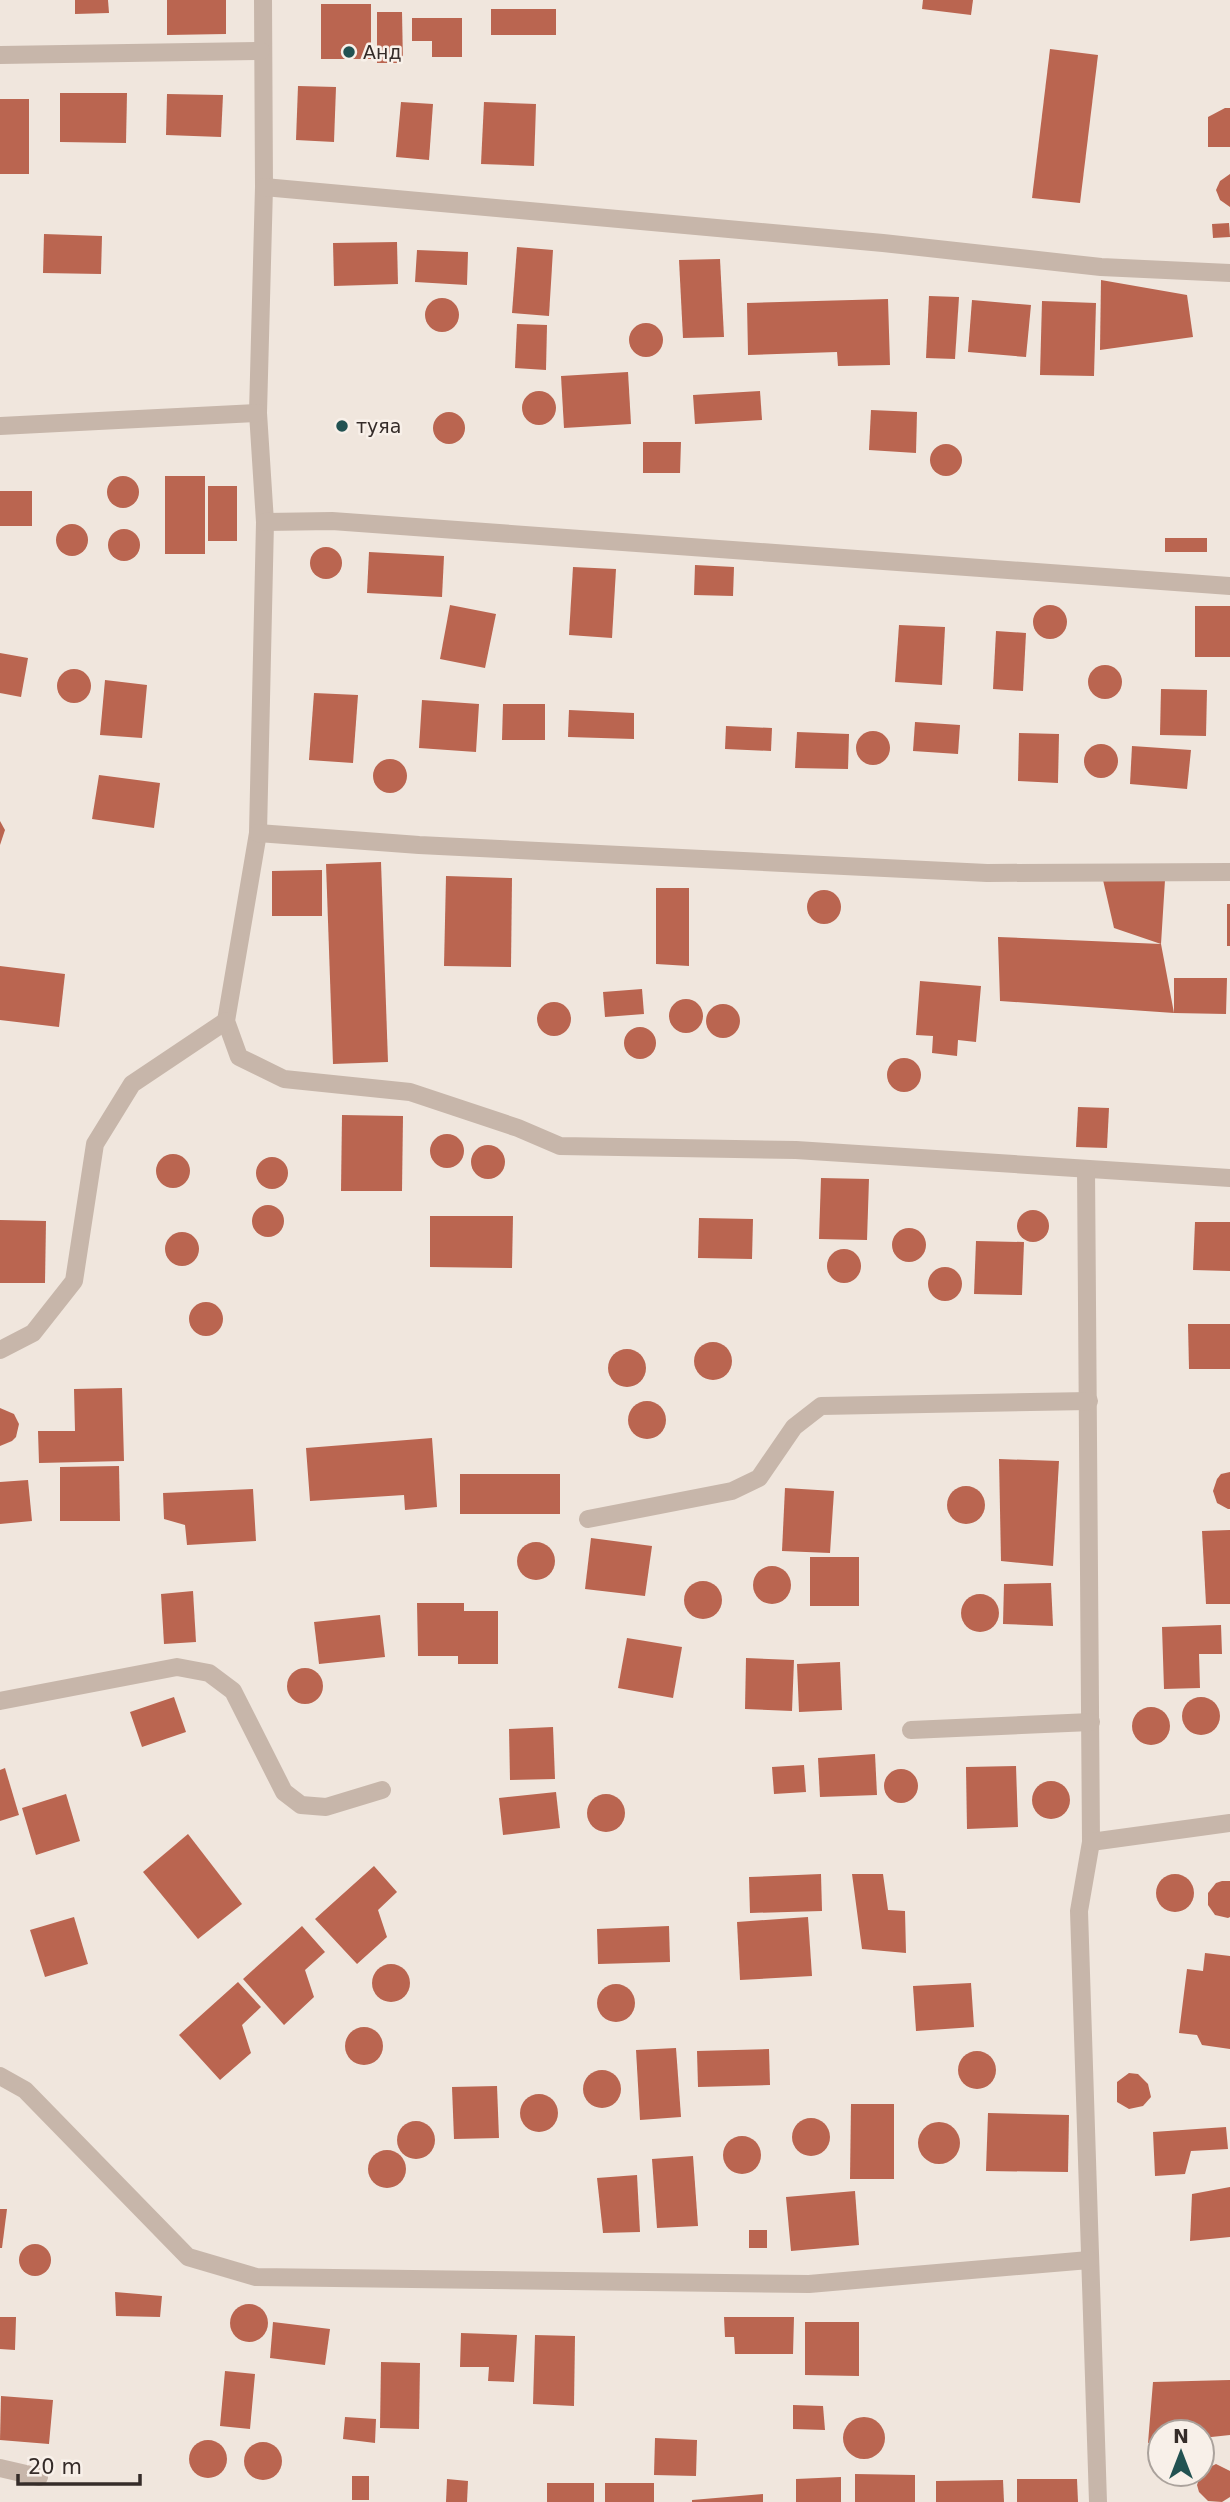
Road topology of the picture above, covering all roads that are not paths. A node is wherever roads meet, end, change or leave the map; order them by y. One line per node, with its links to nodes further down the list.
1 (262, 0): 2 (street)
2 (261, 51): 3 (street); 4 (street)
3 (0, 55)
4 (264, 187): 5 (street); 6 (street)
5 (1230, 273)
6 (258, 413): 7 (street); 8 (street)
7 (0, 426)
8 (265, 522): 9 (street); 10 (street)
9 (1230, 586)
10 (258, 833): 11 (street); 12 (street)
11 (1230, 872)
12 (226, 1021): 13 (street); 15 (street)
13 (1086, 1169): 14 (street); 16 (street)
14 (1230, 1178)
15 (0, 1350)
16 (1089, 1401): 17 (street); 19 (street)
17 (588, 1519)
18 (0, 1701): 21 (street)
19 (1091, 1722): 20 (street); 23 (street)
20 (911, 1730)
21 (382, 1790)
22 (1230, 1823): 23 (street)
23 (1091, 1842): 25 (street)
24 (0, 2076): 25 (street)
25 (1089, 2260): 28 (street)
26 (0, 2469): 27 (street)
27 (39, 2477)
28 (1098, 2502)

